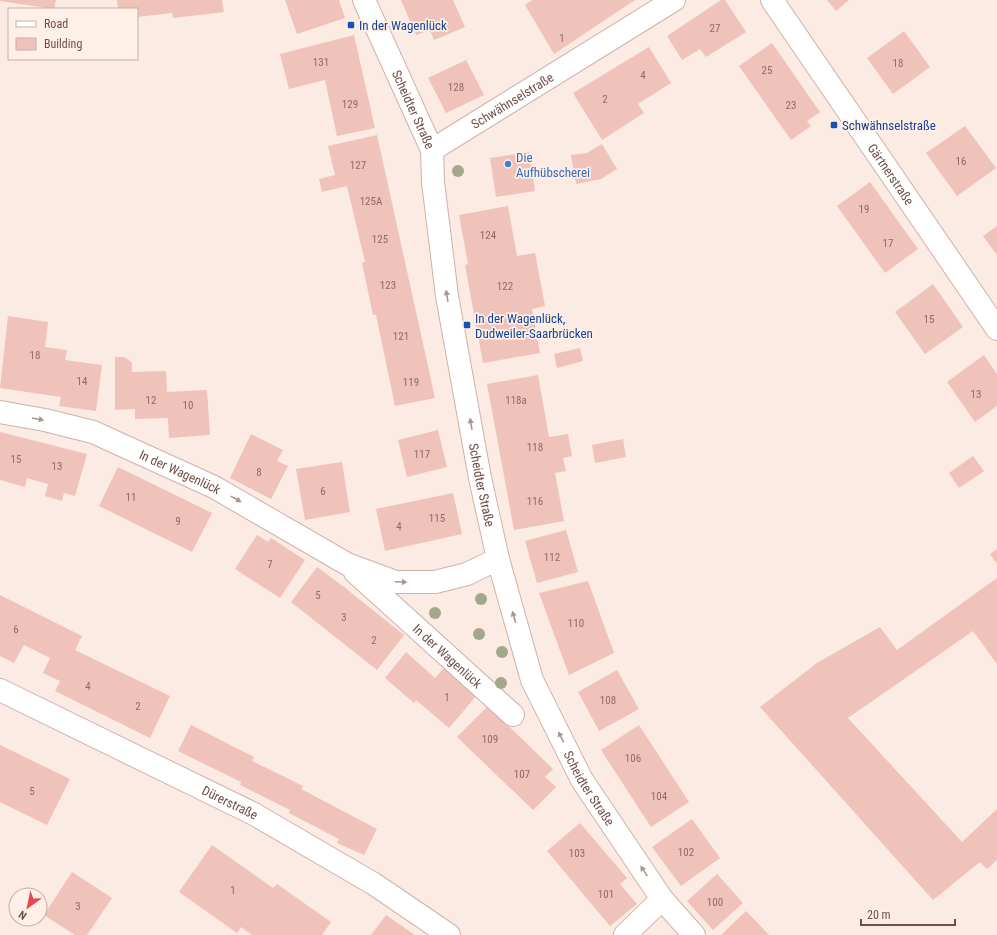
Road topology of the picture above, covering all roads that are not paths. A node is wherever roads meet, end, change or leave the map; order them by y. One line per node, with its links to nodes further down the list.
1 (364, 0): 4 (street, Scheidter Straße)
2 (674, 0): 4 (street, Schwähnselstraße)
3 (772, 0): 5 (street, Gärtnerstraße)
4 (432, 150): 7 (street, Scheidter Straße, one-way to 4)
5 (997, 329)
6 (0, 412): 8 (street, In der Wagenlück, one-way to 8)
7 (498, 559): 8 (street, In der Wagenlück, one-way to 7); 11 (street, Scheidter Straße, one-way to 7)
8 (347, 564): 10 (street, In der Wagenlück)
9 (0, 690): 12 (street, Dürerstraße)
10 (513, 715)
11 (662, 898): 13 (street); 14 (street, Scheidter Straße)
12 (450, 935)
13 (625, 935)
14 (694, 935)

